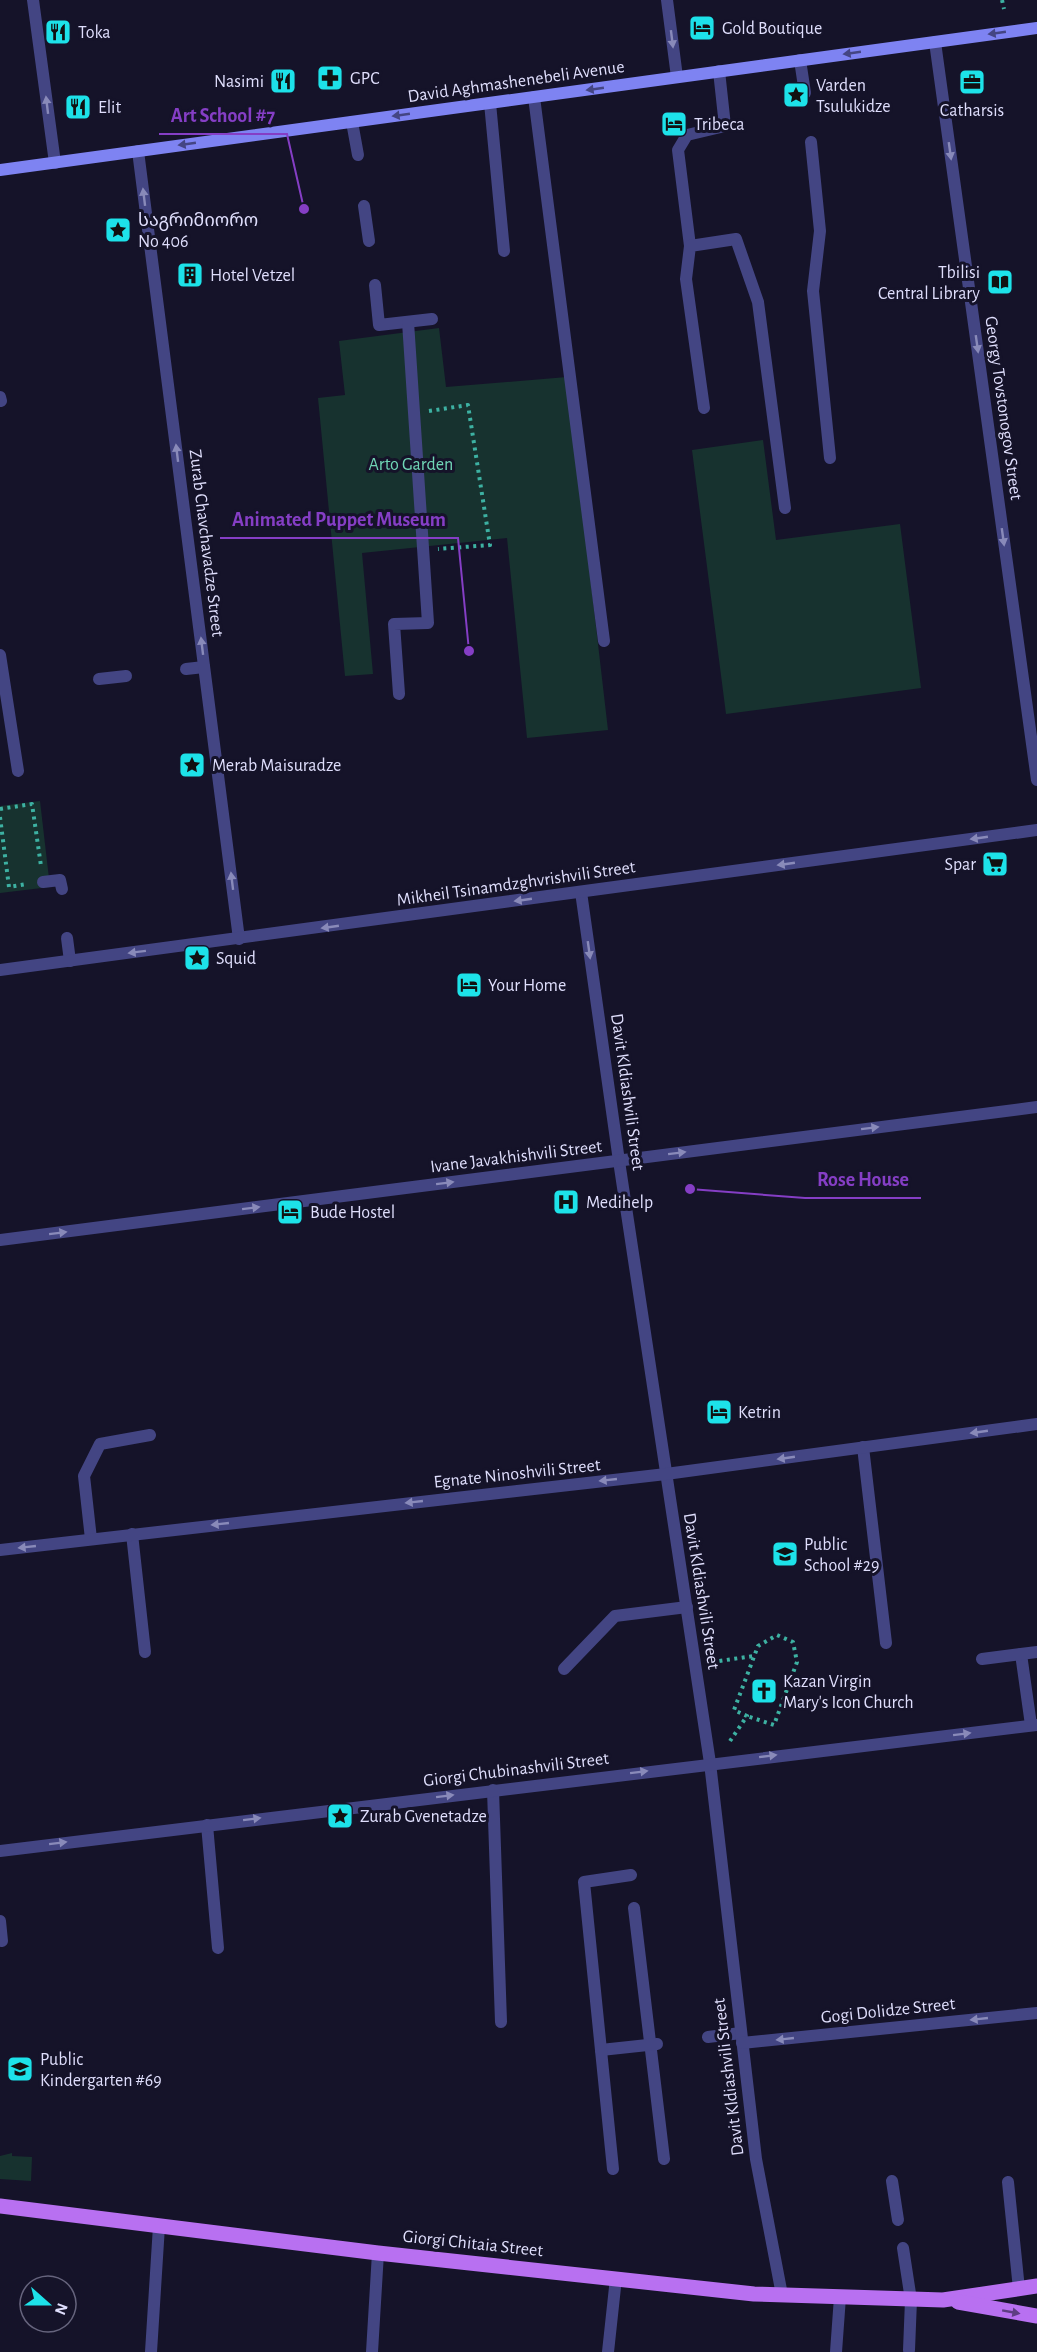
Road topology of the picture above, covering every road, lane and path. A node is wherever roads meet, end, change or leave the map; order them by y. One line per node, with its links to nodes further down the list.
1 (33, 0): 17 (street, one-way to 1)
2 (667, 0): 9 (street, one-way to 9)
3 (1002, 0): 4 (path)
4 (1004, 9)
5 (1037, 28): 6 (main road, David Aghmashenebeli Avenue, one-way to 6)
6 (934, 42): 7 (main road, David Aghmashenebeli Avenue, one-way to 7); 39 (street, Georgy Tovstonogov Street, one-way to 39)
7 (800, 60): 8 (main road, David Aghmashenebeli Avenue); 10 (street)
8 (719, 71): 9 (main road, David Aghmashenebeli Avenue); 21 (street)
9 (677, 77): 11 (main road, David Aghmashenebeli Avenue, one-way to 11)
10 (805, 93)
11 (534, 97): 12 (main road, David Aghmashenebeli Avenue); 31 (street)
12 (490, 103): 13 (main road, David Aghmashenebeli Avenue, one-way to 13); 22 (street)
13 (352, 122): 15 (main road, David Aghmashenebeli Avenue, one-way to 15); 16 (street)
14 (811, 141): 28 (street)
15 (138, 151): 17 (main road, David Aghmashenebeli Avenue); 33 (street, Zurab Chavchavadze Street, one-way to 15)
16 (358, 155)
17 (55, 163): 18 (main road, David Aghmashenebeli Avenue)
18 (0, 170)
19 (364, 206): 20 (street)
20 (369, 241)
21 (690, 246): 26 (street); 29 (street)
22 (504, 251)
23 (375, 285): 25 (street)
24 (432, 319): 25 (street)
25 (408, 322): 27 (street)
26 (704, 408)
27 (414, 414): 30 (street); 30 (path)
28 (830, 458)
29 (785, 508)
30 (423, 550): 37 (street)
31 (604, 641)
32 (0, 655): 38 (street)
33 (204, 667): 34 (street); 47 (street, Zurab Chavchavadze Street, one-way to 33)
34 (186, 669)
35 (126, 676): 36 (street)
36 (99, 679)
37 (399, 694)
38 (18, 771)
39 (1037, 780)
40 (0, 809): 43 (path)
41 (0, 817): 43 (path)
42 (1037, 830): 45 (street, Mikheil Tsinamdzghvrishvili Street, one-way to 45)
43 (43, 882): 44 (street)
44 (62, 888)
45 (581, 892): 47 (street, Mikheil Tsinamdzghvrishvili Street, one-way to 47); 51 (street, Davit Kldiashvili Street, one-way to 51)
46 (67, 938): 48 (street)
47 (239, 939): 48 (street, Mikheil Tsinamdzghvrishvili Street, one-way to 48)
48 (70, 961): 49 (street, Mikheil Tsinamdzghvrishvili Street)
49 (0, 970)
50 (1037, 1107): 51 (street, Ivane Javakhishvili Street, one-way to 50)
51 (619, 1161): 52 (street, Ivane Javakhishvili Street, one-way to 51); 56 (street, Davit Kldiashvili Street)
52 (0, 1240)
53 (1037, 1424): 55 (street, Egnate Ninoshvili Street, one-way to 55)
54 (150, 1435): 58 (street)
55 (863, 1447): 56 (street, Egnate Ninoshvili Street, one-way to 56); 61 (street)
56 (666, 1474): 57 (street, Egnate Ninoshvili Street, one-way to 57); 60 (street, Davit Kldiashvili Street)
57 (132, 1534): 58 (street, Egnate Ninoshvili Street); 62 (street)
58 (91, 1539): 59 (street, Egnate Ninoshvili Street, one-way to 59)
59 (0, 1550)
60 (687, 1607): 68 (street); 74 (street, Davit Kldiashvili Street)
61 (886, 1643)
62 (145, 1652)
63 (1037, 1652): 64 (street)
64 (1021, 1654): 66 (street); 70 (street)
65 (754, 1656): 67 (path); 69 (path); 69 (path)
66 (982, 1659)
67 (712, 1662)
68 (564, 1669)
69 (747, 1716): 72 (path)
70 (1034, 1725): 74 (street, Giorgi Chubinashvili Street, one-way to 70)
71 (723, 1739): 72 (path)
72 (730, 1741): 73 (path)
73 (741, 1746)
74 (710, 1763): 75 (street, Giorgi Chubinashvili Street, one-way to 74); 86 (street, Davit Kldiashvili Street)
75 (493, 1790): 76 (street, Giorgi Chubinashvili Street, one-way to 75); 84 (street)
76 (207, 1825): 77 (street, Giorgi Chubinashvili Street, one-way to 76); 82 (street)
77 (0, 1851)
78 (632, 1875): 88 (street)
79 (634, 1908): 87 (street)
80 (0, 1921): 81 (street)
81 (2, 1941)
82 (218, 1948)
83 (1037, 2013): 86 (street, Gogi Dolidze Street, one-way to 86)
84 (501, 2022)
85 (708, 2037): 86 (street, Gogi Dolidze Street)
86 (741, 2038): 101 (street, Davit Kldiashvili Street)
87 (654, 2044): 88 (street); 89 (street)
88 (601, 2050): 90 (street)
89 (664, 2159)
90 (613, 2169)
91 (892, 2181): 94 (street)
92 (1008, 2182): 100 (street)
93 (0, 2206): 95 (main road, Giorgi Chitaia Street)
94 (898, 2220)
95 (159, 2226): 97 (main road, Giorgi Chitaia Street); 107 (street)
96 (903, 2248): 103 (street)
97 (378, 2253): 98 (main road, Giorgi Chitaia Street); 108 (street)
98 (616, 2278): 101 (main road, Giorgi Chitaia Street); 109 (street)
99 (1037, 2286): 100 (main road, Giorgi Chitaia Street)
100 (1019, 2289): 104 (main road, Giorgi Chitaia Street)
101 (782, 2295): 102 (main road, Giorgi Chitaia Street)
102 (840, 2297): 103 (main road, Giorgi Chitaia Street); 110 (street)
103 (911, 2300): 104 (main road, Giorgi Chitaia Street); 106 (street)
104 (943, 2300): 105 (main road, Giorgi Chitaia Street, one-way to 105)
105 (1037, 2316)
106 (909, 2350)
107 (151, 2352)
108 (372, 2352)
109 (608, 2352)
110 (836, 2352)

